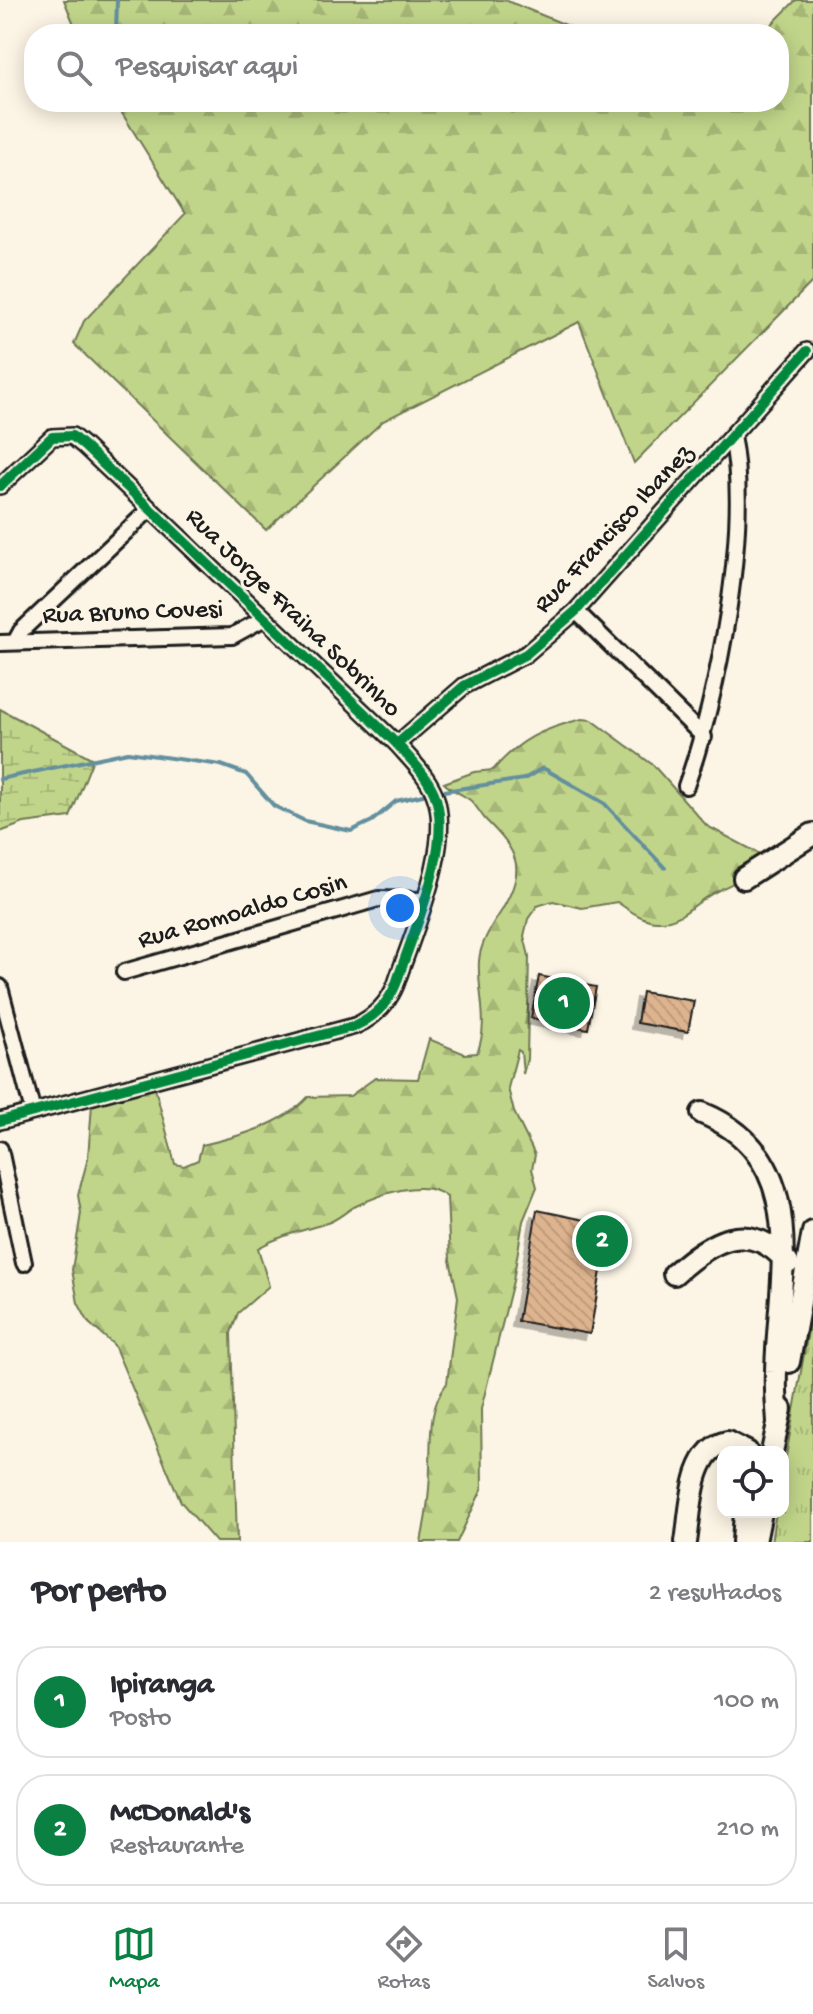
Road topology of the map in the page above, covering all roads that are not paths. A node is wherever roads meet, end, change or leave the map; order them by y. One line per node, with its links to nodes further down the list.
1 (807, 351): 2 (street, Rua Francisco Ibanez)
2 (732, 436): 5 (street, Rua Francisco Ibanez); 8 (street)
3 (0, 486): 4 (street, Rua Jorge Fraiha Sobrinho)
4 (150, 509): 6 (street, Rua Jorge Fraiha Sobrinho); 7 (street)
5 (576, 611): 8 (street); 9 (street, Rua Francisco Ibanez)
6 (263, 619): 7 (street, Rua Bruno Covesi); 9 (street, Rua Jorge Fraiha Sobrinho)
7 (8, 642)
8 (704, 737): 10 (street)
9 (397, 744): 13 (street, Rua Jorge Fraiha Sobrinho)
10 (686, 786)
11 (813, 834): 12 (highway)
12 (744, 878)
13 (423, 900): 14 (street, Rua Romoaldo Cosin); 16 (street, Rua Jorge Fraiha Sobrinho)
14 (124, 972)
15 (0, 987): 16 (street)
16 (33, 1112): 18 (street, Rua Jorge Fraiha Sobrinho)
17 (702, 1113): 22 (highway)
18 (0, 1121)
19 (0, 1149): 21 (street)
20 (813, 1232): 24 (highway)
21 (24, 1263)
22 (788, 1263): 23 (highway); 24 (highway)
23 (674, 1274)
24 (778, 1422): 25 (highway)
25 (773, 1446)
26 (717, 1447): 29 (highway)
27 (745, 1518): 30 (highway)
28 (760, 1518): 31 (highway)
29 (686, 1542)
30 (743, 1542)
31 (755, 1542)

